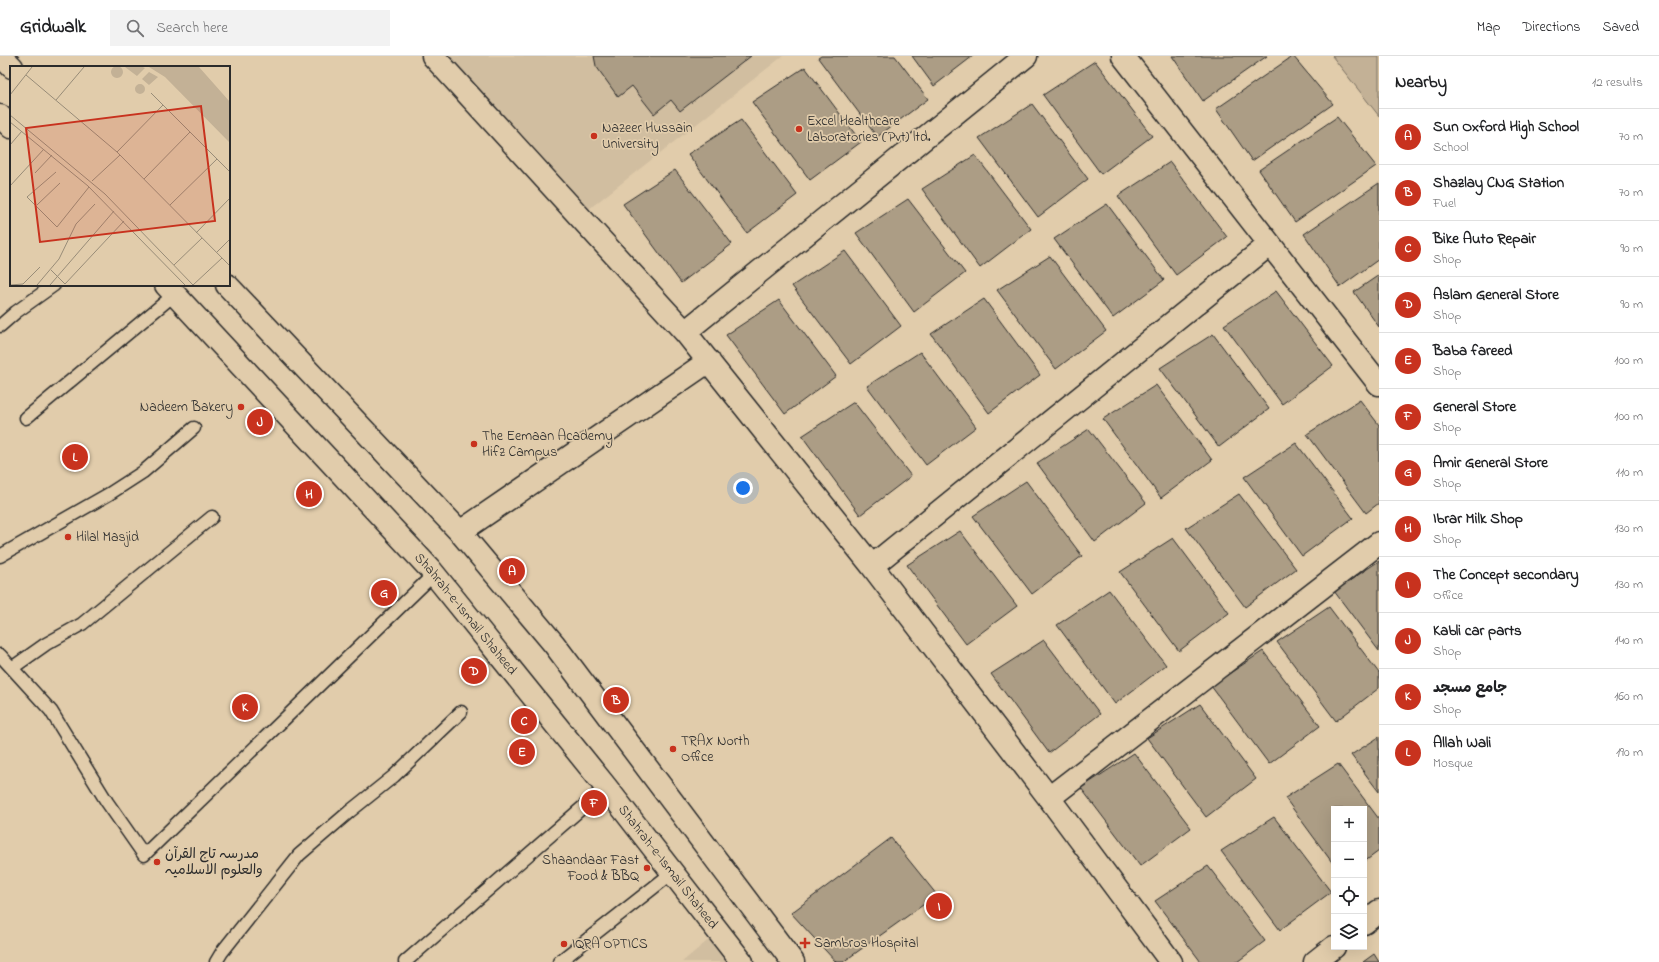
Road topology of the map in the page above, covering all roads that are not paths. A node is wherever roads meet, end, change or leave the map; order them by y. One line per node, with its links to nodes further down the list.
1 (1, 56): 5 (street)
2 (434, 56): 13 (street)
3 (1026, 56): 13 (street)
4 (1123, 56): 8 (street)
5 (11, 66)
6 (0, 116): 7 (street)
7 (10, 126)
8 (1270, 244): 15 (street); 22 (street)
9 (53, 286): 12 (lane)
10 (228, 286): 19 (street)
11 (170, 290): 16 (lane); 23 (street, Shahrah-e-Ismail Shaheed)
12 (0, 326)
13 (685, 332): 14 (street)
14 (709, 361): 19 (street); 22 (street)
15 (1379, 384)
16 (26, 418)
17 (194, 428): 21 (lane)
18 (212, 517): 25 (lane)
19 (460, 532): 37 (street)
20 (1379, 543): 28 (street)
21 (0, 556)
22 (872, 566): 28 (street)
23 (434, 574): 25 (lane); 27 (street, Shahrah-e-Ismail Shaheed)
24 (0, 655): 25 (lane)
25 (12, 668)
26 (461, 712): 33 (lane)
27 (606, 787): 29 (street, Shahrah-e-Ismail Shaheed); 34 (lane)
28 (1049, 798): 38 (street)
29 (672, 873): 35 (lane); 36 (street, Shahrah-e-Ismail Shaheed)
30 (1379, 911): 31 (street)
31 (1367, 921)
32 (1331, 949): 39 (street)
33 (216, 962)
34 (405, 962)
35 (559, 962)
36 (742, 962)
37 (793, 962)
38 (1171, 962)
39 (1315, 962)

